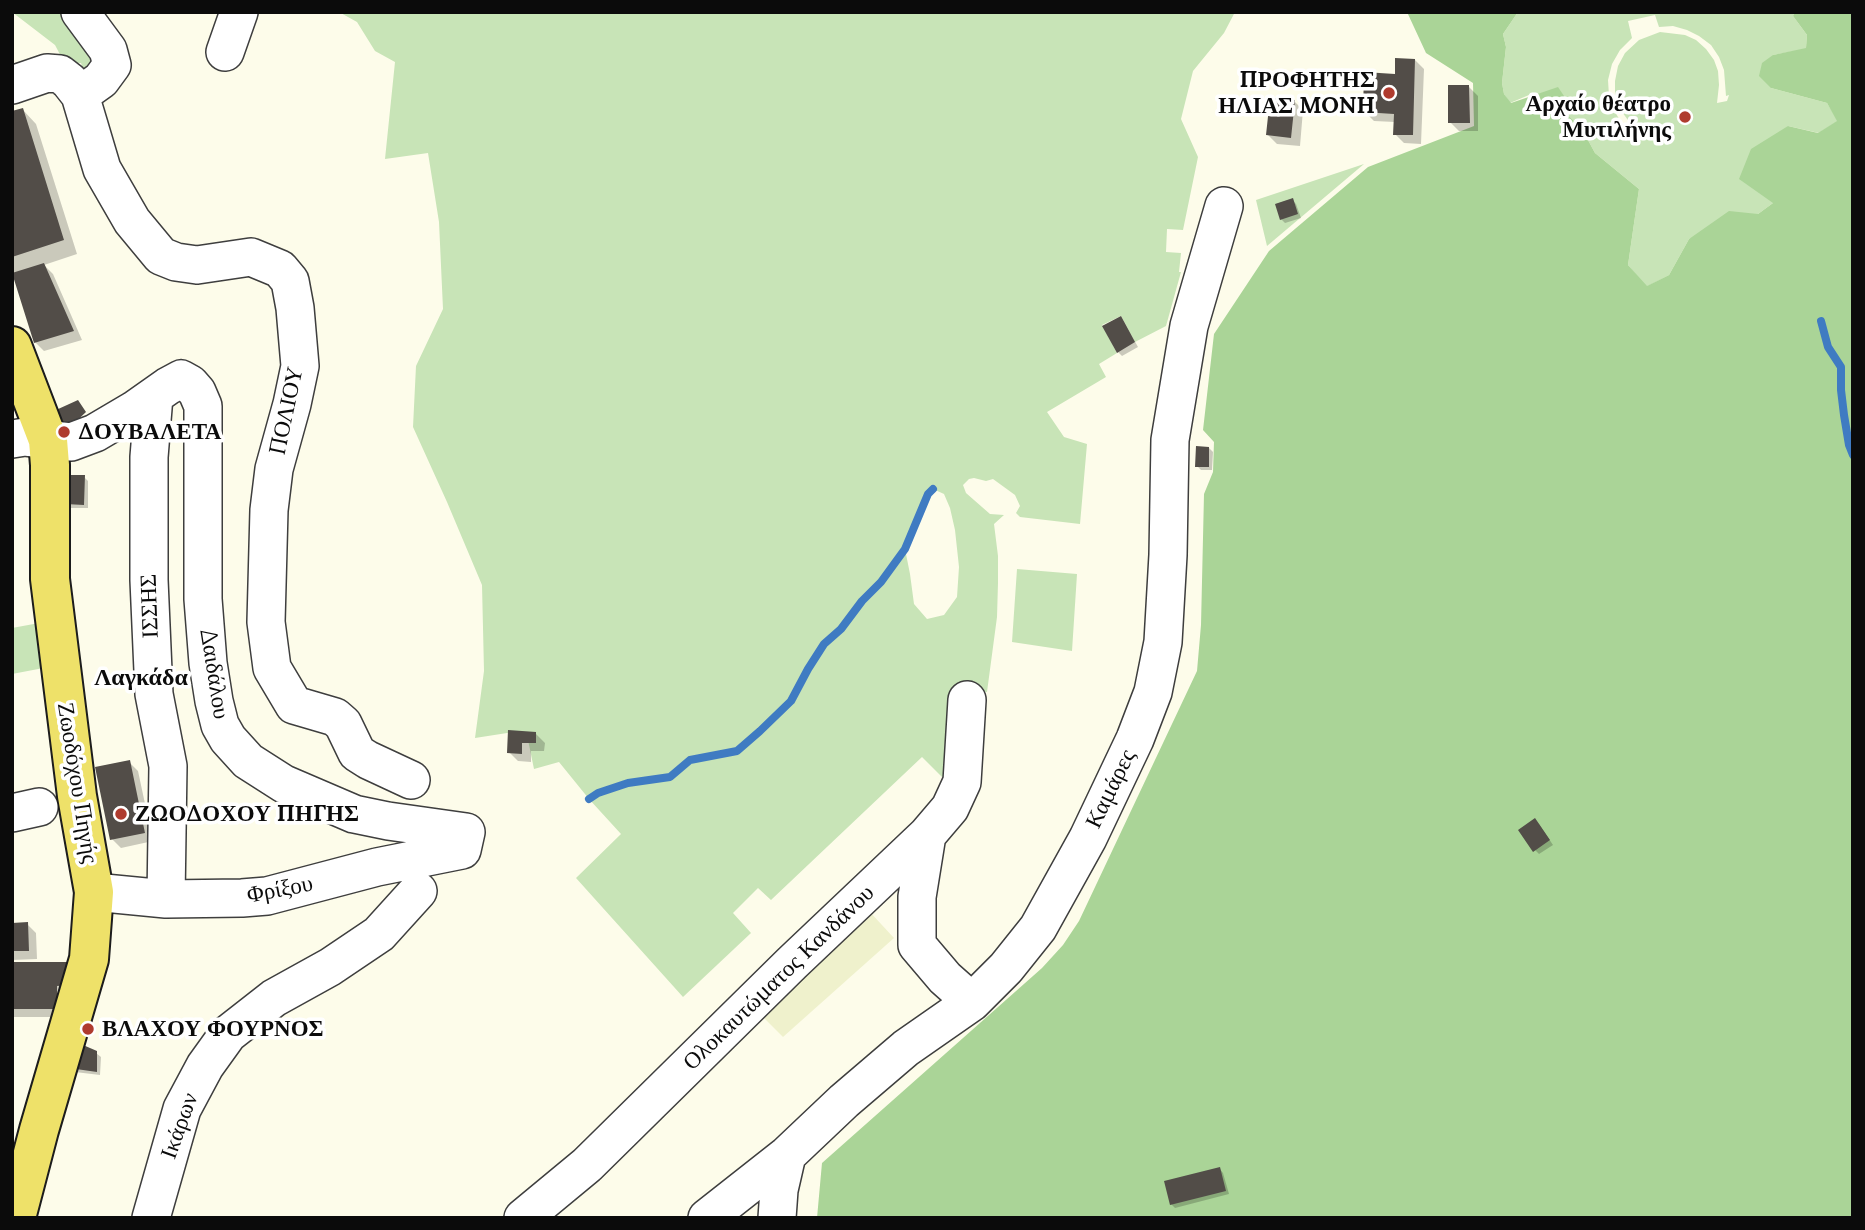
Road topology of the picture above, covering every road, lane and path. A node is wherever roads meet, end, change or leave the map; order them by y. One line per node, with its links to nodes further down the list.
1 (80, 12): 5 (street)
2 (239, 12): 3 (street)
3 (225, 52)
4 (12, 85): 5 (street)
5 (80, 95): 11 (street, ΠΟΛΙΟΥ)
6 (1224, 206): 17 (street, Καμάρες)
7 (12, 346): 9 (main road, Ζωοδόχου Πηγής)
8 (168, 388): 9 (street); 13 (street, Δαιδάλου); 16 (street, ΙΣΣΗΣ)
9 (30, 439): 15 (main road, Ζωοδόχου Πηγής)
10 (967, 700): 12 (street, Ολοκαυτώματος Κανδάνου)
11 (411, 780)
12 (927, 835): 17 (street); 21 (street, Ολοκαυτώματος Κανδάνου)
13 (462, 849): 16 (street, Φρίξου)
14 (418, 891): 20 (street, Ικάρων)
15 (94, 892): 16 (street, Φρίξου); 19 (main road, Ζωοδόχου Πηγής)
16 (166, 899)
17 (972, 1002): 18 (street, Καμάρες)
18 (787, 1155): 22 (street, Καμάρες); 23 (street)
19 (16, 1218)
20 (151, 1218)
21 (523, 1218)
22 (707, 1218)
23 (777, 1218)

